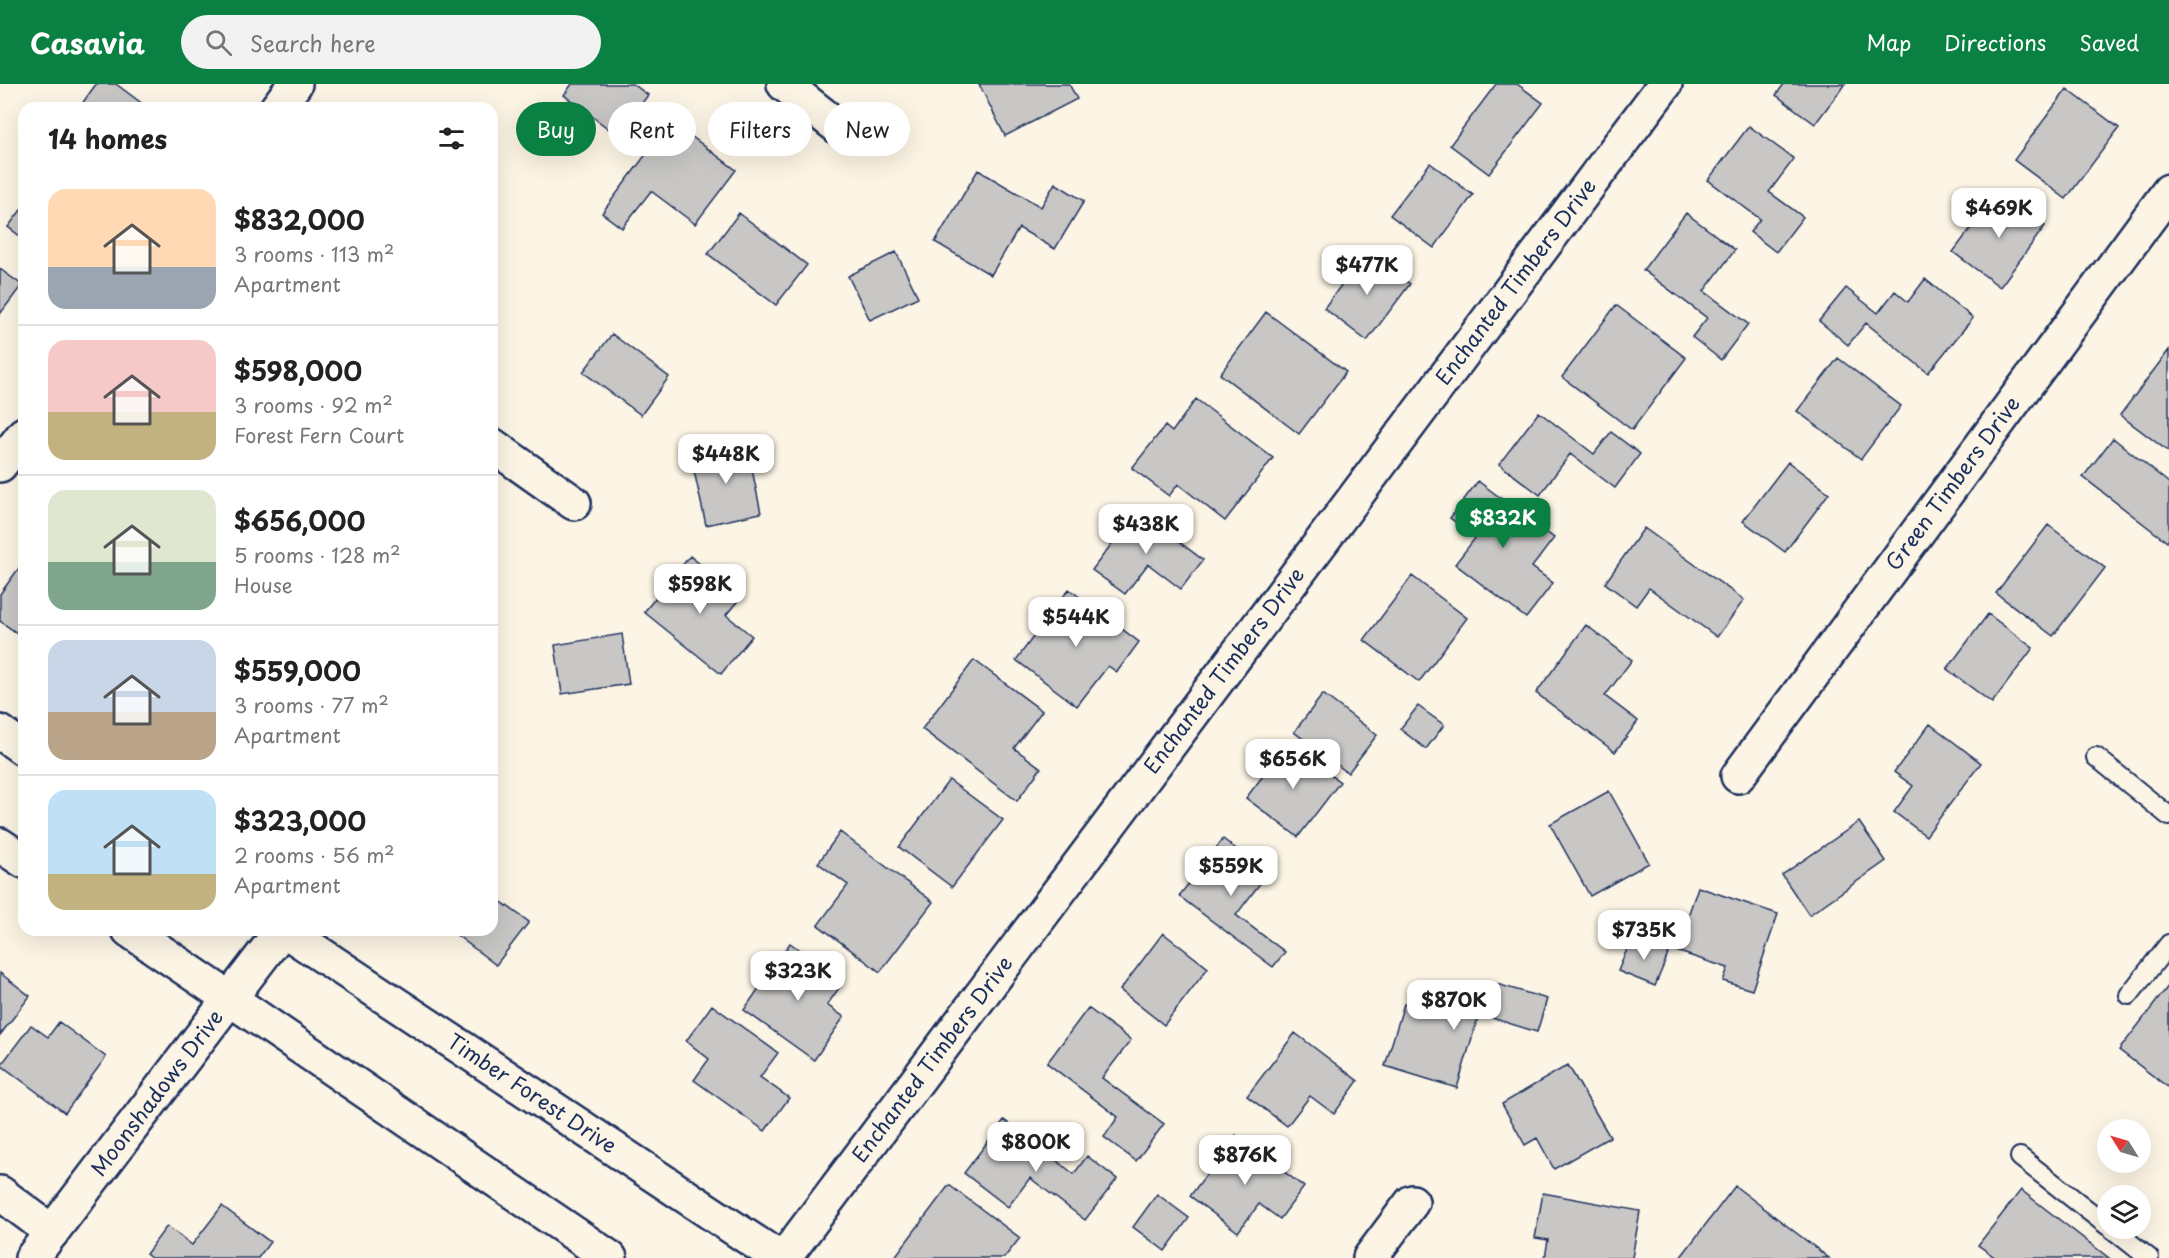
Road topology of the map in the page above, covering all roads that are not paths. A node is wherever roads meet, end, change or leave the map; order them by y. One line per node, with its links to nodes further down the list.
1 (296, 84): 4 (street)
2 (784, 84): 5 (street)
3 (1665, 84): 33 (street, Enchanted Timbers Drive)
4 (282, 102)
5 (824, 116)
6 (2169, 191): 14 (street, Green Timbers Drive)
7 (18, 442): 9 (street)
8 (498, 449): 10 (street)
9 (0, 465)
10 (574, 503)
11 (0, 732): 12 (street)
12 (18, 745)
13 (2096, 757): 15 (lane)
14 (1738, 776)
15 (2169, 816)
16 (0, 845): 17 (street)
17 (18, 857)
18 (138, 936): 23 (street)
19 (278, 936): 23 (street, Moonshadows Drive)
20 (292, 936): 32 (street, Timber Forest Drive)
21 (2169, 944): 22 (lane)
22 (2129, 994)
23 (231, 997): 28 (street, Moonshadows Drive); 31 (street)
24 (2020, 1157): 27 (lane)
25 (0, 1193): 28 (street)
26 (1412, 1202): 34 (street)
27 (2097, 1217)
28 (52, 1232): 30 (street, Moonshadows Drive)
29 (2125, 1239): 35 (lane)
30 (32, 1258)
31 (610, 1258)
32 (779, 1258)
33 (784, 1258)
34 (1370, 1258)
35 (2149, 1258)

